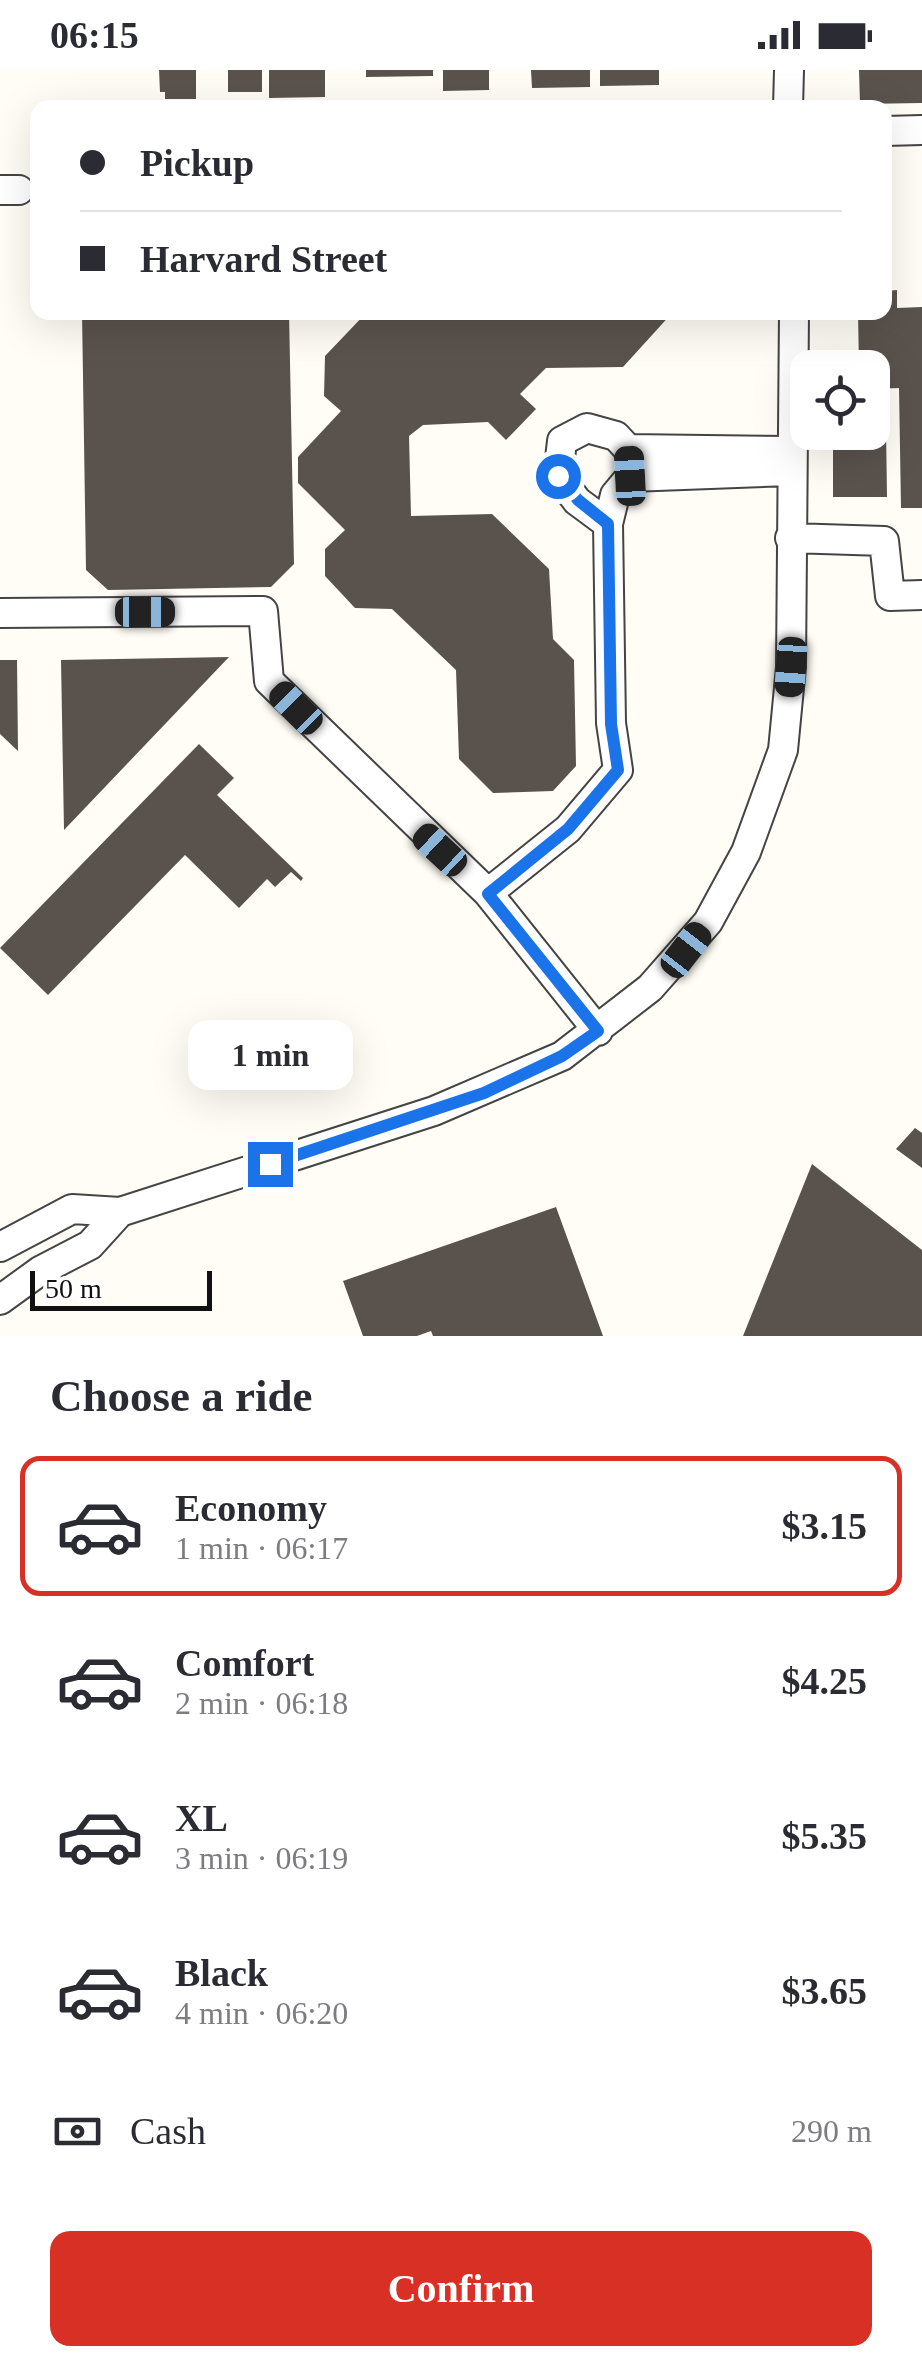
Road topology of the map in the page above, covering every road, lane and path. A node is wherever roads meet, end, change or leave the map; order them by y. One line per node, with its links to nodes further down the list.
1 (788, 70): 2 (street)
2 (788, 100)
3 (892, 130): 4 (street)
4 (922, 130)
5 (794, 320): 6 (street)
6 (791, 461): 7 (street); 9 (street)
7 (629, 463): 8 (street); 8 (street)
8 (608, 524): 12 (street)
9 (790, 538): 10 (street); 13 (street)
10 (922, 594)
11 (0, 613): 12 (street)
12 (488, 894): 13 (street)
13 (598, 1031): 14 (street)
14 (120, 1212): 15 (street); 16 (street)
15 (0, 1247)
16 (0, 1300)

